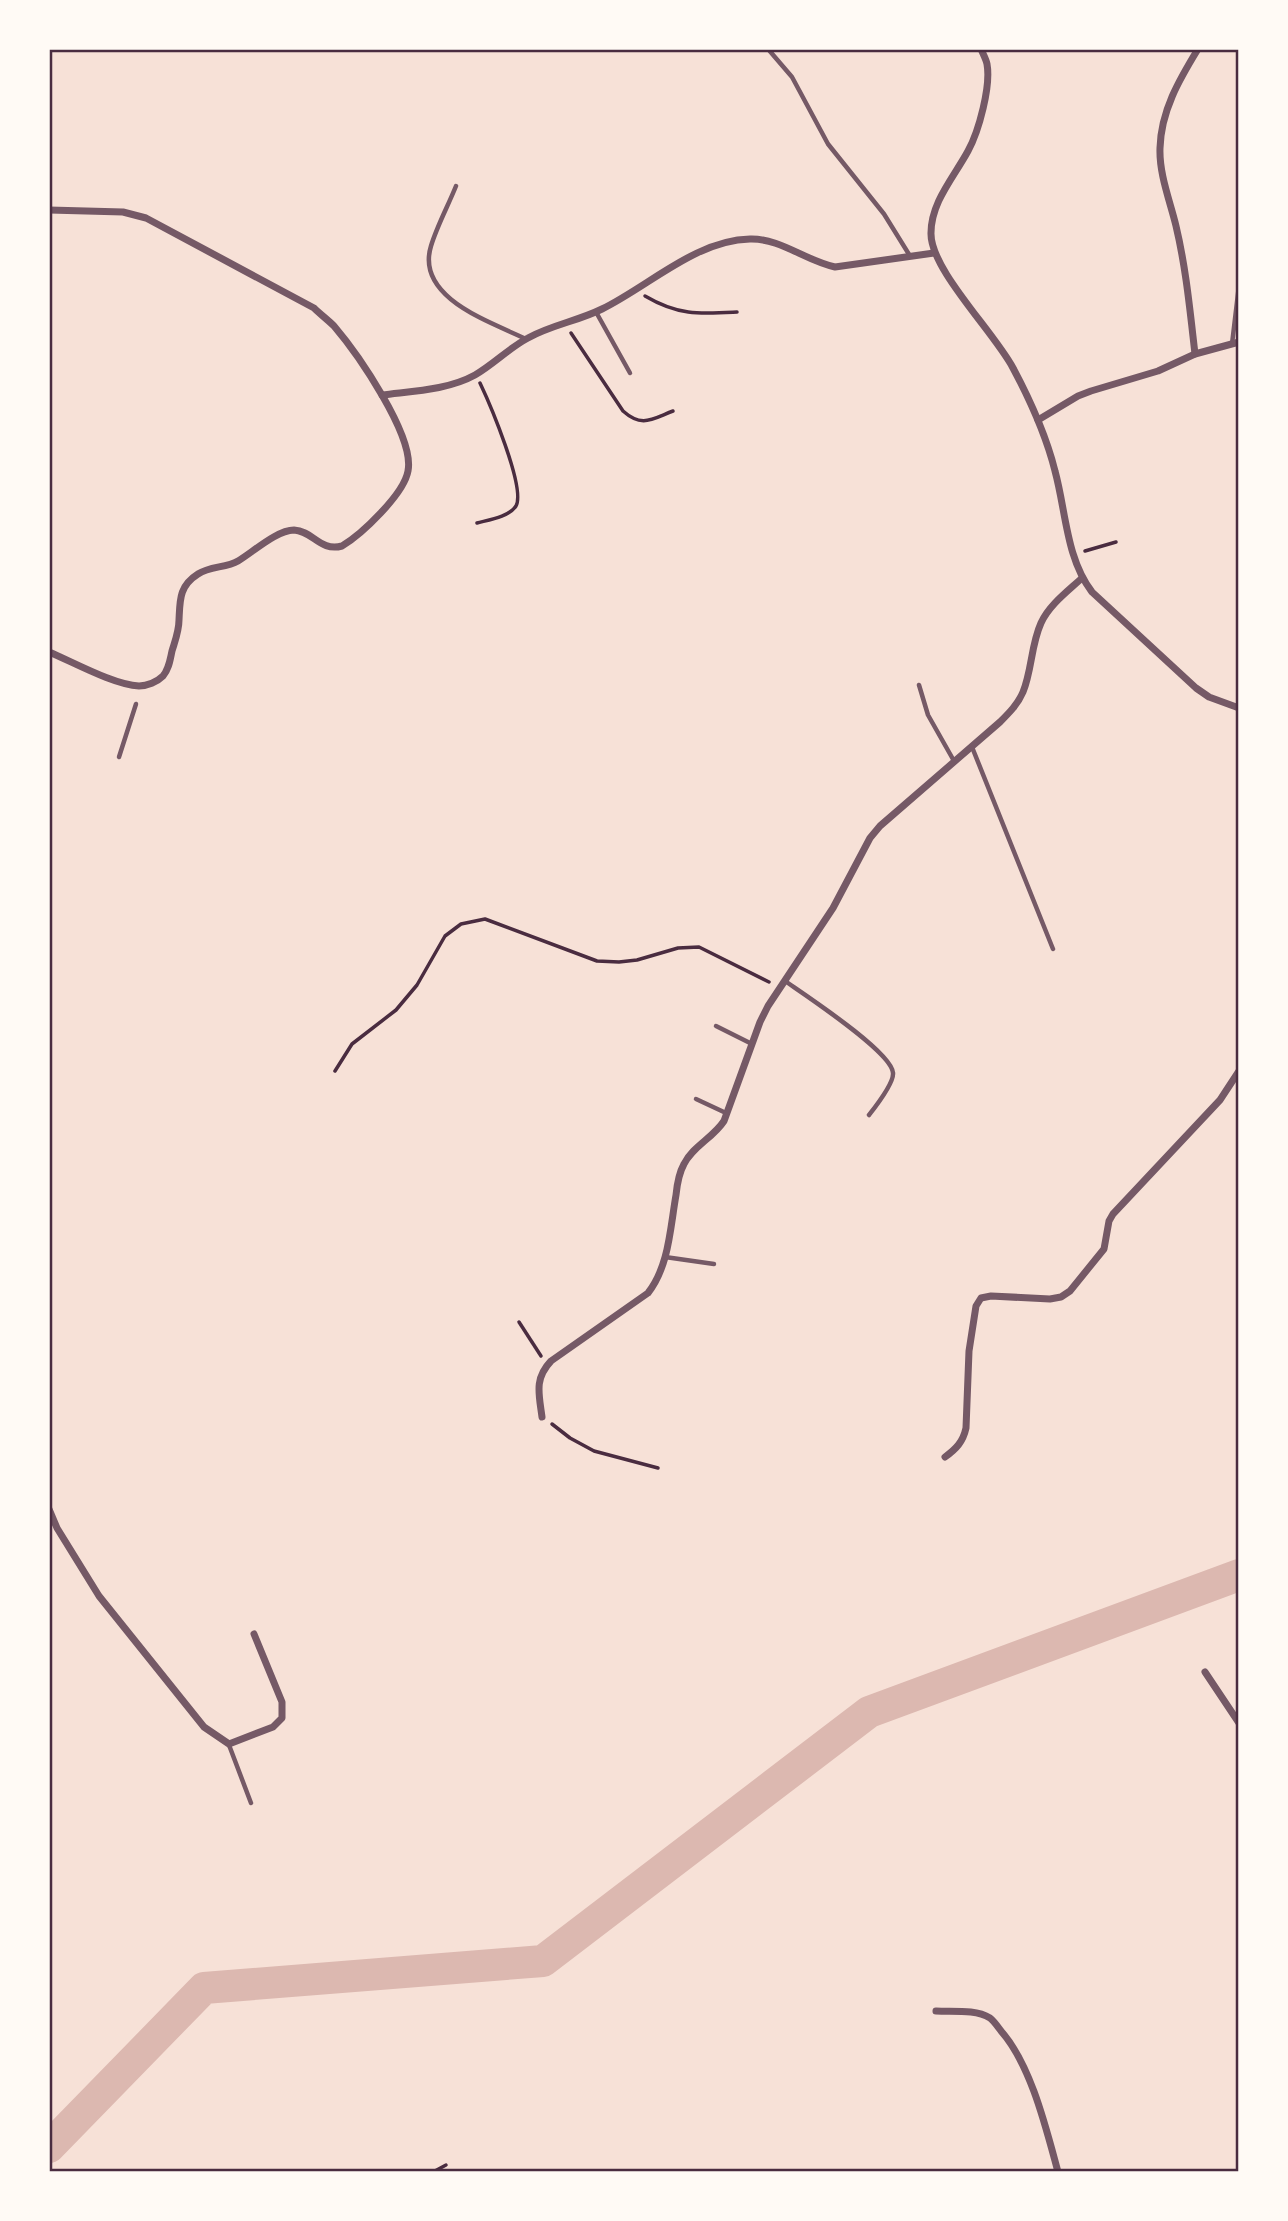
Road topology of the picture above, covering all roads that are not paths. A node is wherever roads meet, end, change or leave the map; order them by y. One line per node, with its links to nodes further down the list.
1 (768, 49): 7 (lane)
2 (981, 49): 6 (street)
3 (1198, 49): 12 (street)
4 (456, 187): 10 (lane)
5 (49, 210): 14 (street)
6 (934, 253): 7 (street); 15 (street)
7 (910, 256): 9 (street)
8 (1239, 285): 11 (lane)
9 (596, 312): 10 (street); 13 (lane)
10 (526, 339): 14 (street)
11 (1236, 343): 12 (street)
12 (1195, 354): 15 (street)
13 (630, 373)
14 (382, 395): 17 (street)
15 (1038, 420): 16 (street)
16 (1082, 578): 20 (street); 21 (street)
17 (49, 652)
18 (919, 685): 23 (lane)
19 (136, 704): 22 (lane)
20 (1239, 708)
21 (971, 747): 23 (street); 24 (lane)
22 (119, 757)
23 (954, 761): 25 (street)
24 (1054, 949)
25 (783, 984): 27 (street); 31 (lane)
26 (716, 1026): 27 (lane)
27 (752, 1044): 30 (street)
28 (1239, 1071): 35 (street)
29 (696, 1099): 30 (lane)
30 (727, 1113): 32 (street)
31 (869, 1115)
32 (665, 1256): 33 (lane); 34 (street)
33 (715, 1264)
34 (542, 1417)
35 (945, 1457)
36 (49, 1508): 40 (street)
37 (254, 1634): 40 (street)
38 (1205, 1672): 39 (street)
39 (1239, 1723)
40 (229, 1744): 41 (lane)
41 (251, 1803)
42 (936, 2011): 43 (street)
43 (1058, 2172)

